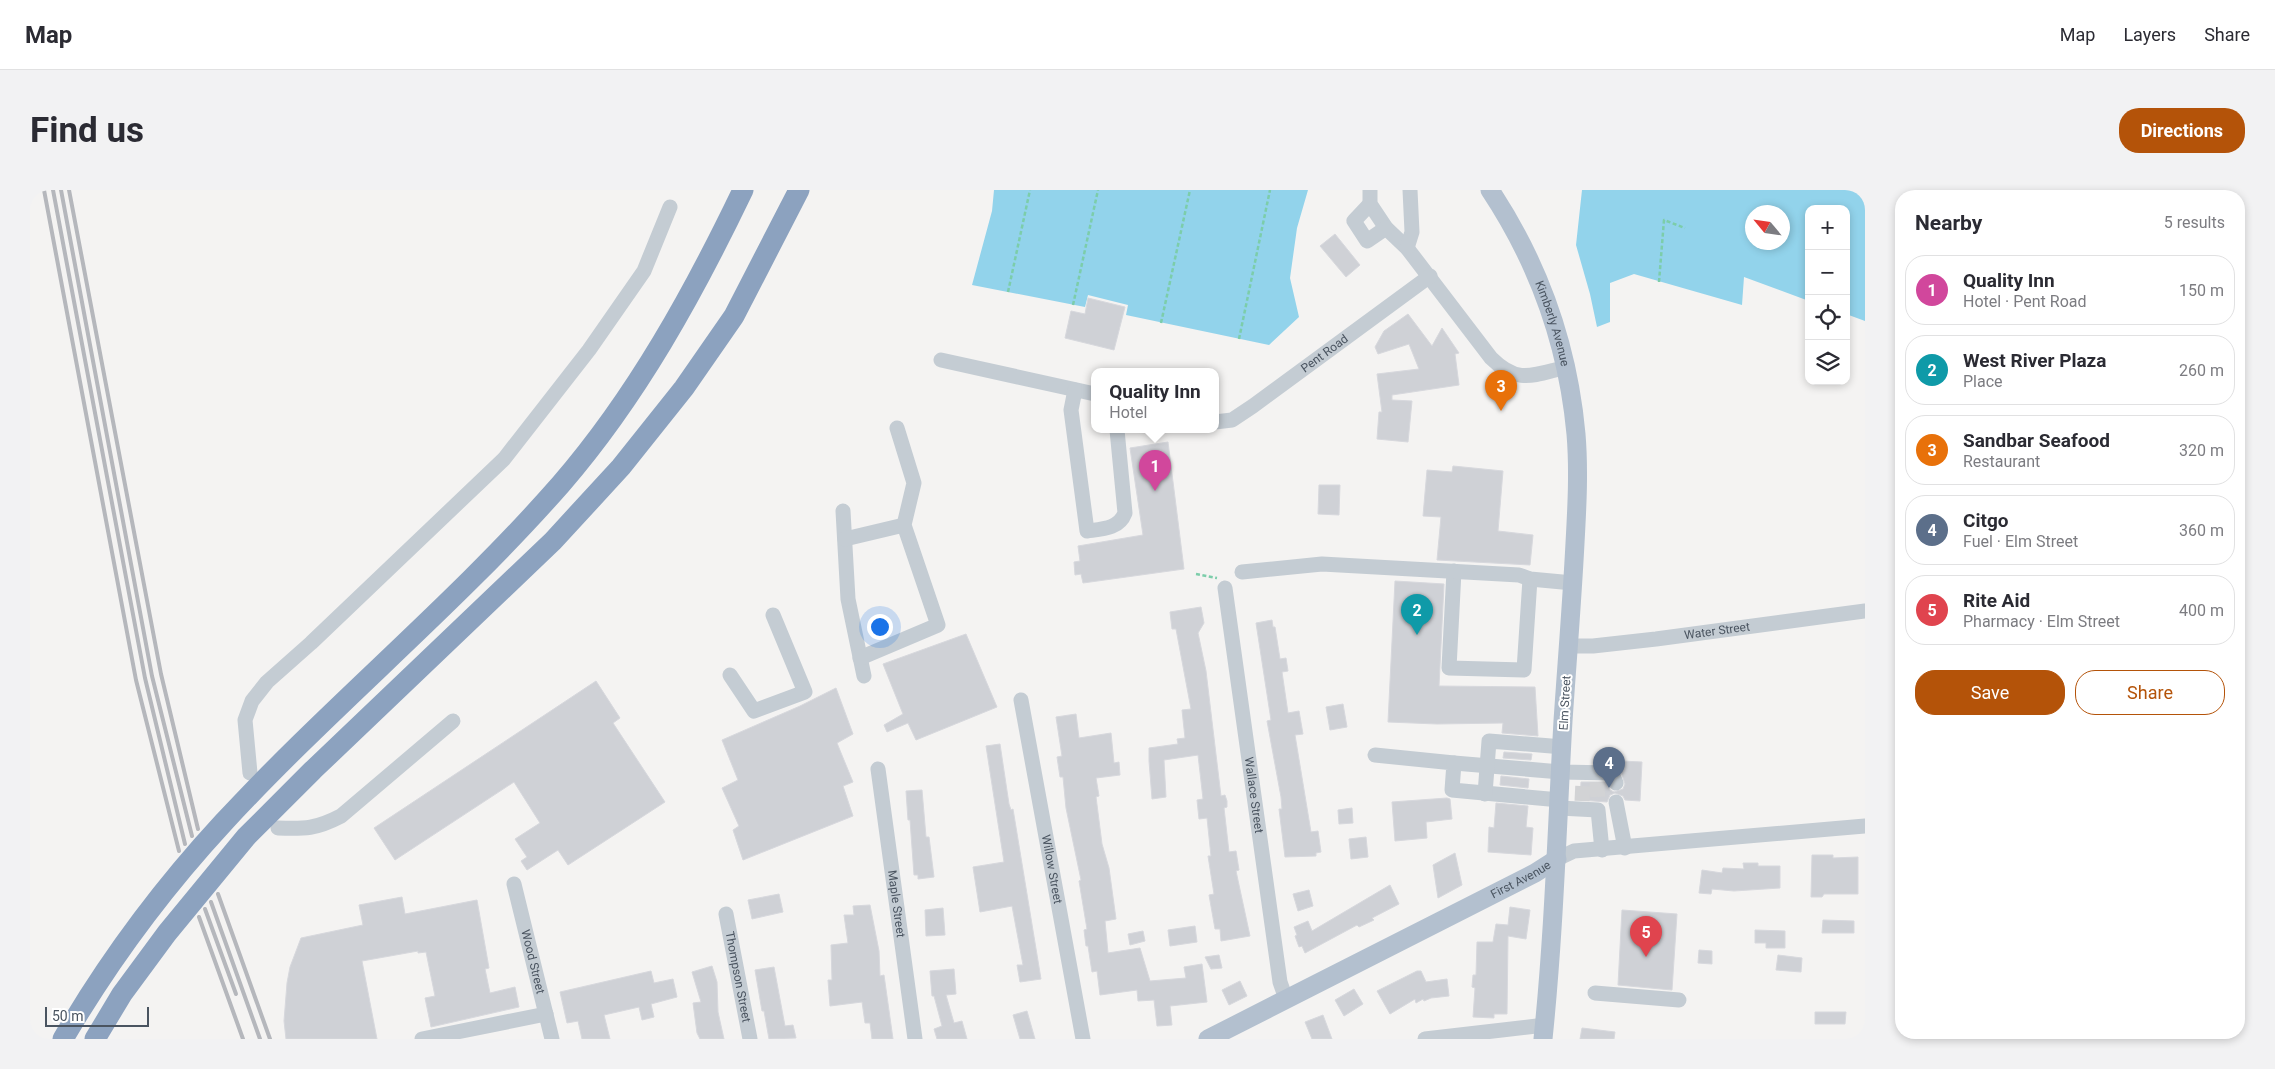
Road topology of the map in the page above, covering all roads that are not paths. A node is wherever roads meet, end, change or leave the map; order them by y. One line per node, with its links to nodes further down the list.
1 (743, 190): 56 (highway)
2 (799, 190): 57 (highway)
3 (1410, 190): 8 (street)
4 (1490, 190): 11 (main road, Kimberly Avenue)
5 (1370, 197): 7 (street, Kimberly Avenue); 7 (street)
6 (670, 206): 39 (street)
7 (1386, 228): 8 (street, Kimberly Avenue)
8 (1407, 248): 9 (street, Kimberly Avenue)
9 (1430, 276): 11 (street, Kimberly Avenue); 14 (street, Pent Road)
10 (941, 360): 12 (street)
11 (1567, 367): 23 (main road, Elm Street)
12 (1075, 390): 13 (street); 16 (street)
13 (1091, 393)
14 (1219, 422)
15 (897, 428): 18 (street)
16 (1117, 433)
17 (843, 511): 19 (street)
18 (904, 525): 19 (street); 28 (street)
19 (845, 539): 28 (street)
20 (1454, 571): 21 (street); 22 (street); 22 (street)
21 (1242, 572)
22 (1530, 579): 23 (street)
23 (1573, 583): 27 (main road, Elm Street)
24 (1225, 588): 52 (street, Wallace Street)
25 (1865, 611): 27 (street, Water Street)
26 (773, 615): 29 (street)
27 (1568, 646): 33 (main road, Elm Street)
28 (860, 658): 30 (street)
29 (730, 675)
30 (864, 676)
31 (1021, 700): 62 (street, Willow Street)
32 (452, 720): 45 (street)
33 (1562, 747): 36 (street); 38 (main road, Elm Street)
34 (1374, 755): 35 (street)
35 (1454, 763): 36 (street); 41 (street)
36 (1487, 766): 38 (street); 41 (street)
37 (878, 769): 61 (street, Maple Street)
38 (1561, 772): 40 (street); 42 (main road, Elm Street)
39 (250, 773)
40 (1616, 783)
41 (1485, 794): 42 (street)
42 (1559, 804): 43 (street); 48 (main road, Elm Street)
43 (1598, 806): 46 (street); 47 (street)
44 (1865, 826): 46 (street, First Avenue)
45 (278, 828)
46 (1625, 848): 47 (street, First Avenue)
47 (1602, 850): 48 (street, First Avenue)
48 (1557, 859): 52 (main road, First Avenue); 55 (main road, Elm Street)
49 (514, 884): 54 (street, Wood Street)
50 (726, 914): 60 (street, Thompson Street)
51 (1595, 993): 53 (street)
52 (1286, 999): 63 (main road, First Avenue)
53 (1679, 1000)
54 (546, 1014): 58 (street); 59 (street, Wood Street)
55 (1544, 1032): 64 (street)
56 (62, 1039)
57 (95, 1039)
58 (422, 1039)
59 (552, 1039)
60 (750, 1039)
61 (915, 1039)
62 (1083, 1039)
63 (1208, 1039)
64 (1425, 1039)

